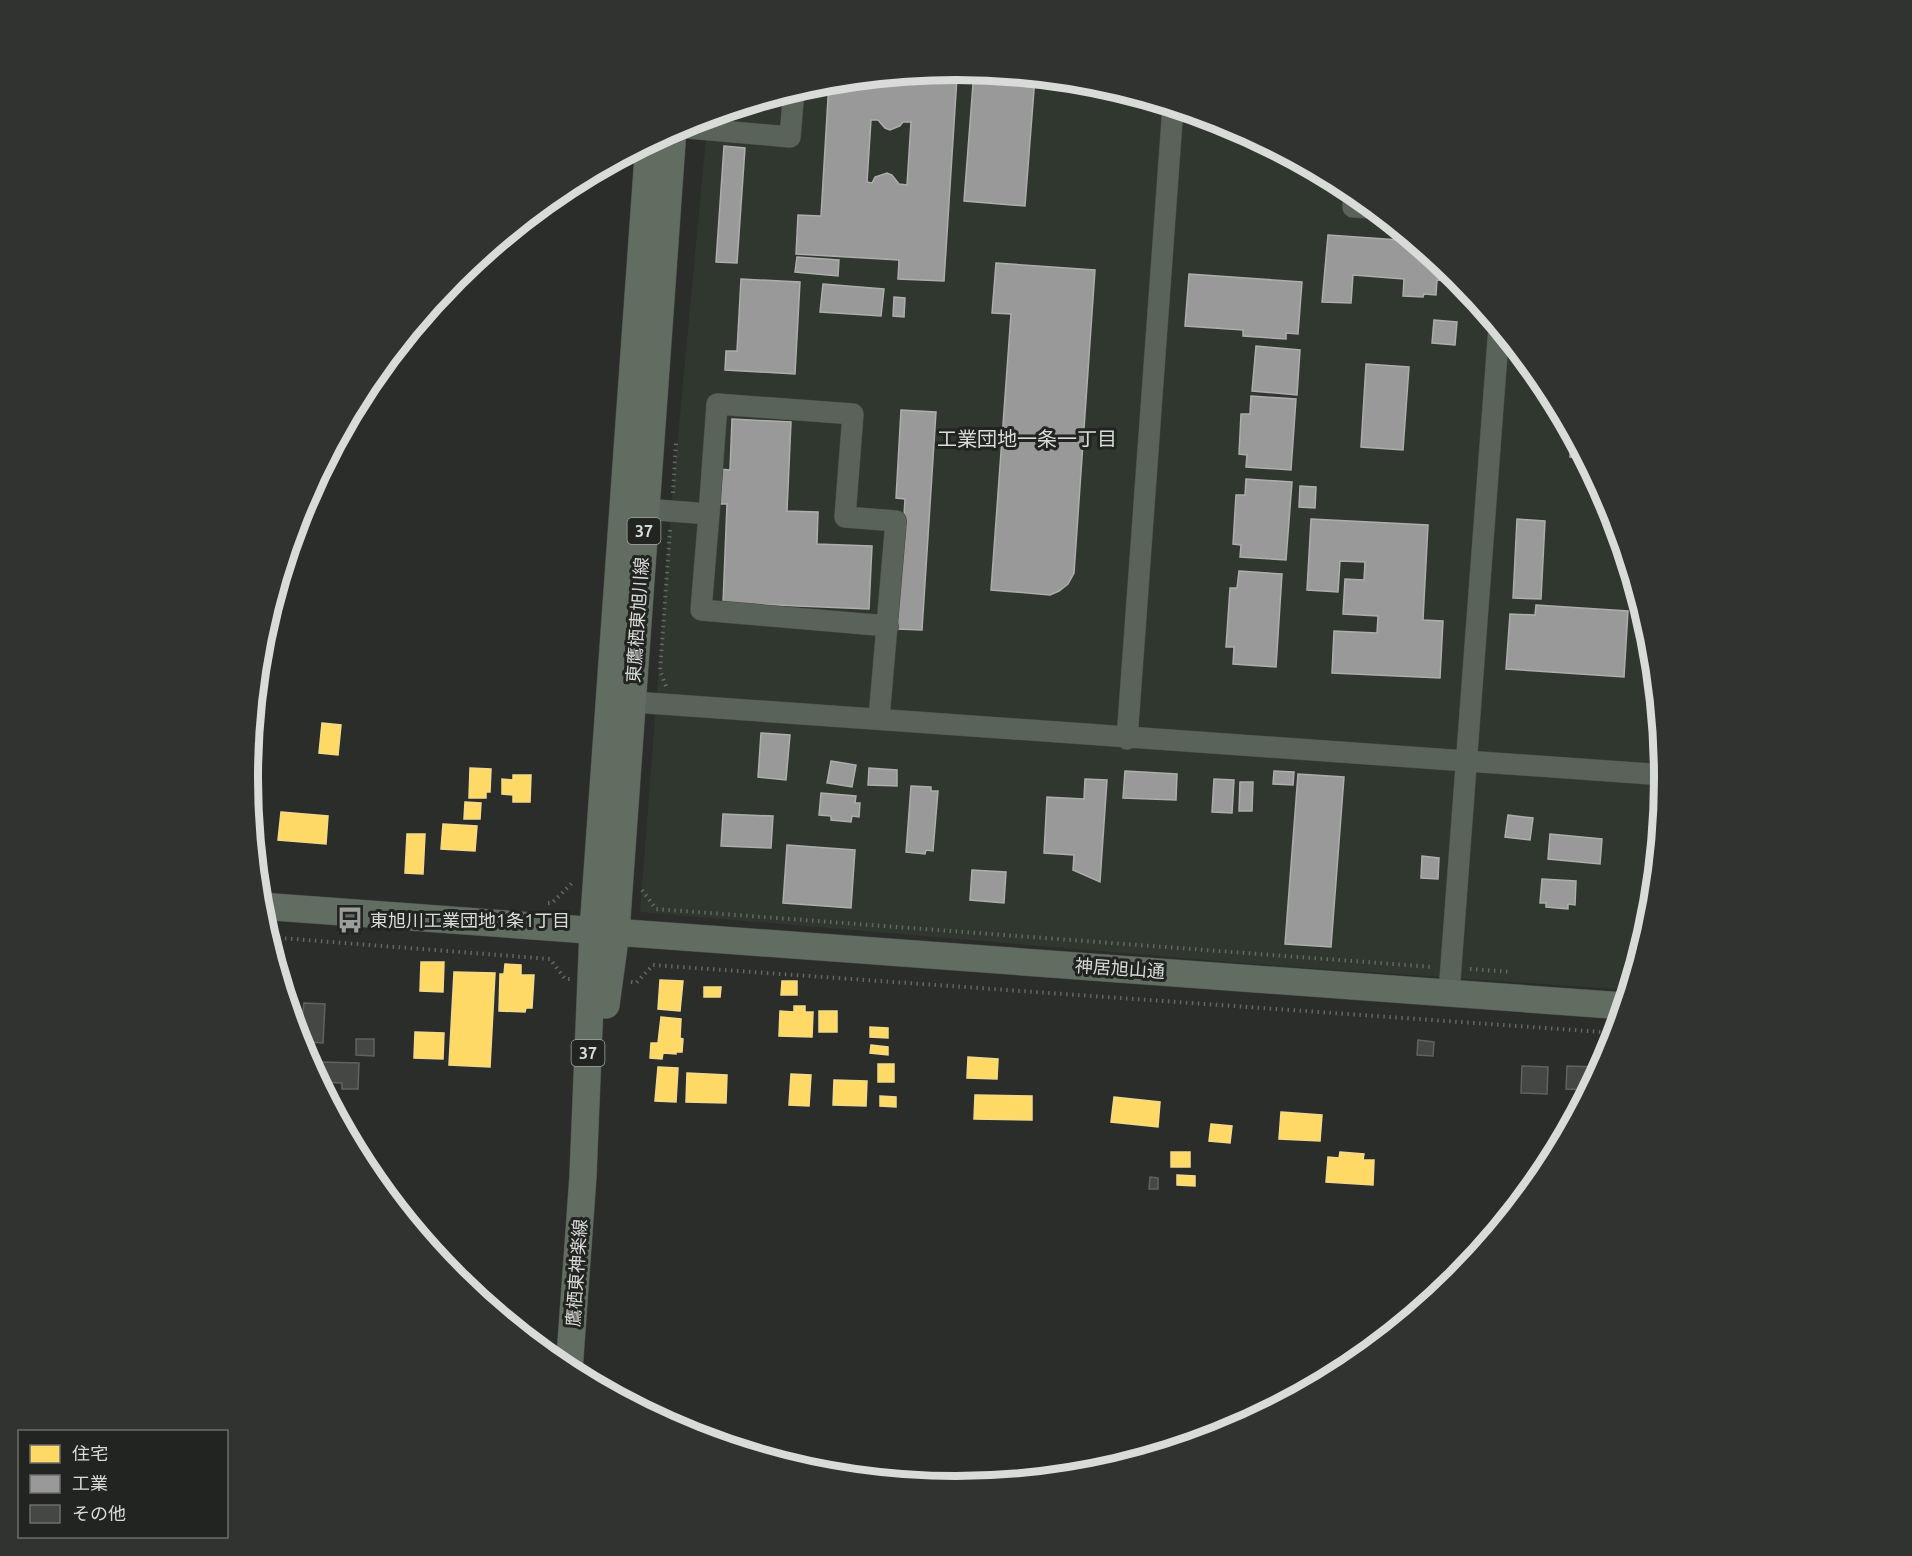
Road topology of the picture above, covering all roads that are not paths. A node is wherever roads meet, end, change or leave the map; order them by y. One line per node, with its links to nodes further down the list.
1 (793, 99): 3 (street)
2 (1172, 114): 12 (street)
3 (700, 129)
4 (672, 141): 7 (main road, 東鷹栖東旭川線 / 37)
5 (649, 151): 7 (main road, 東鷹栖東旭川線 / 37)
6 (1497, 337): 13 (street)
7 (634, 508): 8 (street); 10 (main road, 東鷹栖東旭川線 / 37)
8 (709, 514): 9 (street); 9 (street)
9 (888, 626): 11 (street)
10 (620, 701): 11 (street); 16 (main road, 東鷹栖東旭川線 / 37)
11 (879, 718): 12 (street)
12 (1127, 739): 13 (street)
13 (1467, 760): 14 (street); 17 (street)
14 (1654, 774)
15 (270, 907): 16 (main road, 神居旭山通)
16 (604, 931): 17 (main road, 神居旭山通); 19 (main road, 鷹栖東神楽線 / 37)
17 (1450, 980): 18 (main road, 神居旭山通)
18 (1617, 1004)
19 (570, 1360)

